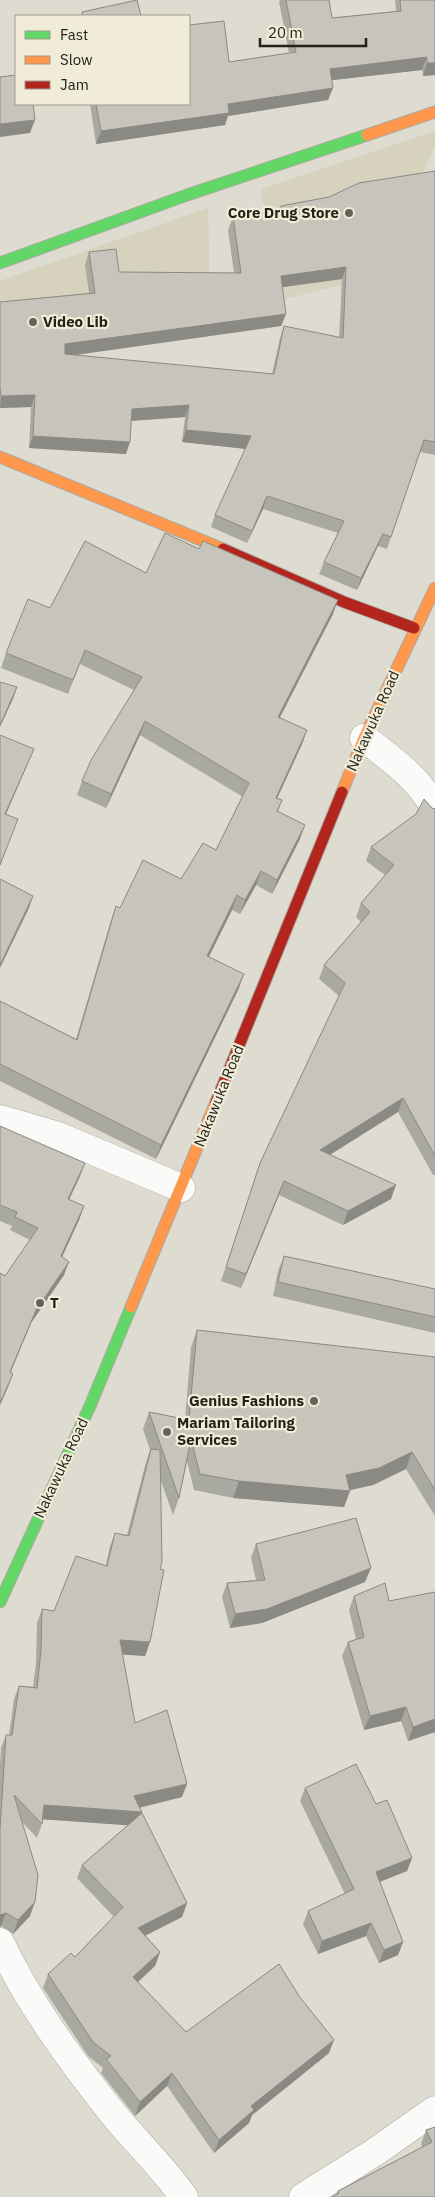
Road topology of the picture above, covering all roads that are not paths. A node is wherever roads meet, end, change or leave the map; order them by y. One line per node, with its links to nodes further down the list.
1 (435, 112): 2 (main road)
2 (0, 263)
3 (0, 457): 5 (main road)
4 (435, 588): 5 (main road, Nakawuka Road)
5 (414, 628): 6 (main road, Nakawuka Road)
6 (364, 738): 7 (street); 9 (main road, Nakawuka Road)
7 (435, 809)
8 (0, 1119): 9 (street)
9 (181, 1188): 10 (main road, Nakawuka Road)
10 (0, 1602)
11 (0, 1942): 13 (street)
12 (435, 2110): 14 (street)
13 (184, 2197)
14 (303, 2197)

